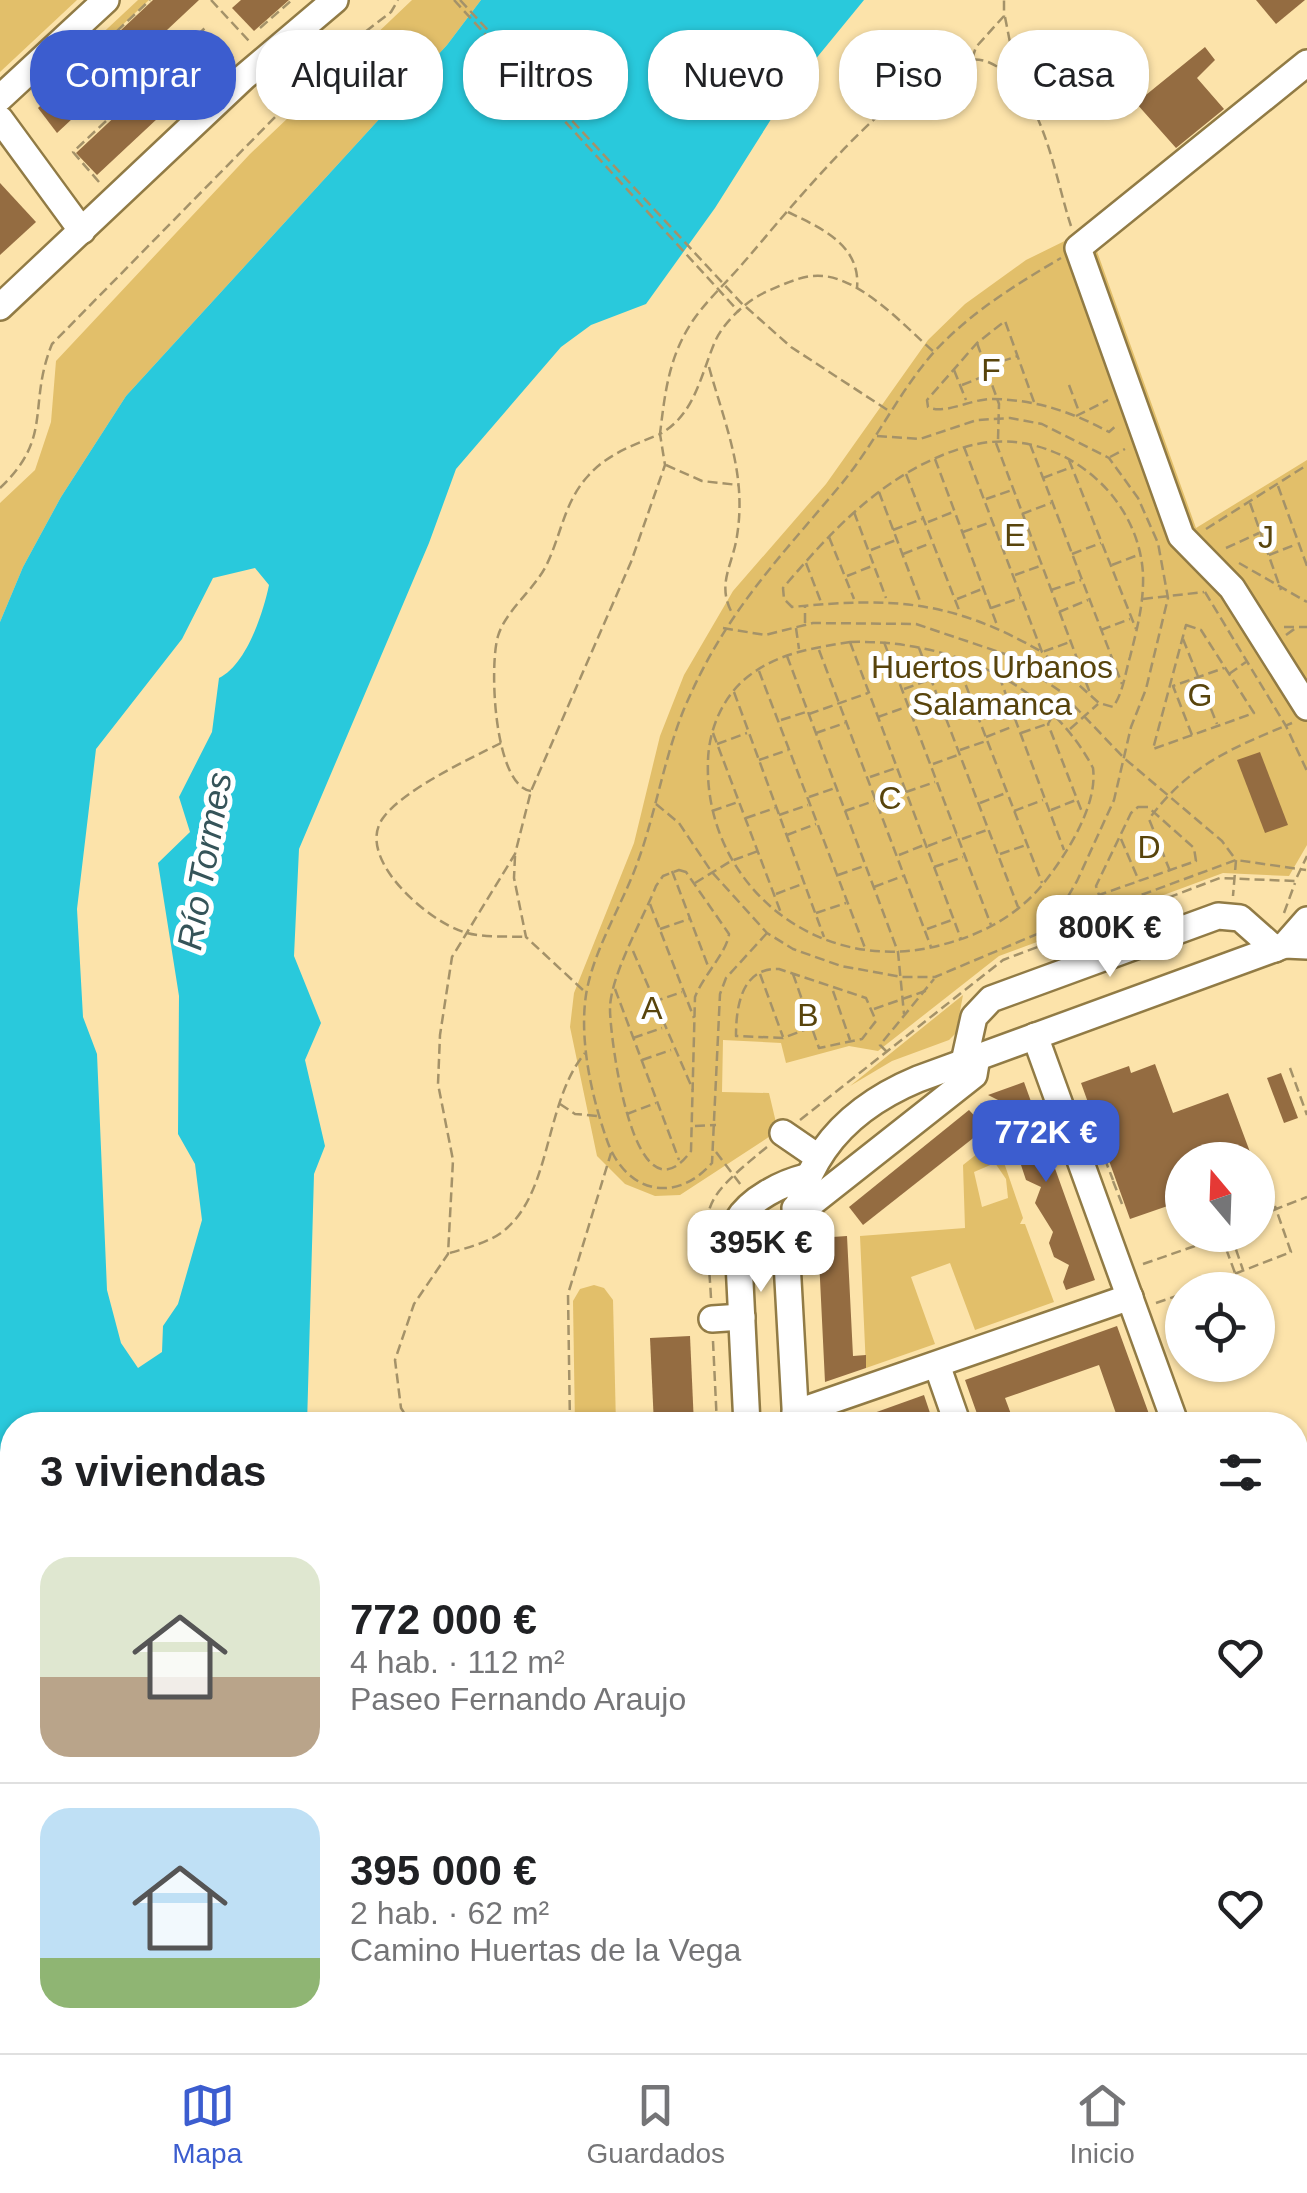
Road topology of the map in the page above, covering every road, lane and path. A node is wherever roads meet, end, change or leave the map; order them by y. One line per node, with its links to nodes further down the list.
1 (106, 0): 21 (street)
2 (150, 0): 13 (path)
3 (211, 0): 16 (path)
4 (292, 0): 12 (path)
5 (335, 0): 28 (street)
6 (398, 0): 67 (path)
7 (454, 0): 33 (path, bridge)
8 (460, 0): 31 (path, bridge)
9 (1004, 0): 10 (path)
10 (1004, 16): 15 (path); 17 (path)
11 (206, 27): 14 (path)
12 (260, 28)
13 (119, 30)
14 (203, 30)
15 (1007, 30)
16 (255, 46)
17 (977, 46)
18 (236, 59): 19 (path)
19 (240, 60)
20 (1307, 63): 29 (street)
21 (0, 98)
22 (0, 119): 28 (street)
23 (106, 120): 26 (path)
24 (875, 120): 27 (path)
25 (1036, 120): 29 (path)
26 (103, 187)
27 (786, 212): 30 (path); 51 (path)
28 (82, 230): 32 (street)
29 (1078, 248): 35 (path); 98 (street)
30 (856, 289): 31 (path); 35 (path)
31 (744, 306): 33 (path); 47 (path)
32 (0, 307)
33 (739, 312): 37 (path)
34 (977, 343): 36 (path); 38 (path); 39 (path)
35 (934, 352): 47 (path)
36 (1018, 356): 38 (path); 46 (path)
37 (708, 366): 51 (path); 66 (path)
38 (986, 367): 40 (path)
39 (954, 368): 42 (path); 45 (path)
40 (989, 374): 42 (path); 44 (path)
41 (1069, 385): 48 (path)
42 (960, 386): 45 (path)
43 (1105, 386): 48 (path)
44 (998, 400): 45 (path); 46 (path); 50 (path)
45 (966, 402)
46 (1034, 402): 48 (path)
47 (891, 412): 52 (path)
48 (1078, 413): 49 (path)
49 (1116, 418)
50 (997, 419): 52 (path); 53 (path); 106 (path)
51 (660, 434): 58 (path); 171 (path)
52 (876, 436): 119 (path)
53 (997, 442): 54 (path); 55 (path); 68 (path)
54 (1030, 444): 57 (path); 64 (path)
55 (964, 447): 56 (path); 70 (path)
56 (935, 458): 62 (path); 74 (path)
57 (1069, 459): 59 (path); 61 (path)
58 (664, 464): 66 (path); 184 (path)
59 (1078, 464): 61 (path); 91 (path)
60 (1306, 466): 63 (path); 65 (path)
61 (1072, 467): 64 (path); 85 (path)
62 (906, 474): 69 (path); 76 (path)
63 (1307, 474)
64 (1043, 478): 72 (path)
65 (1277, 484): 71 (path); 87 (path)
66 (738, 485): 119 (path)
67 (0, 488)
68 (1013, 490): 70 (path); 75 (path)
69 (879, 491): 73 (path); 78 (path)
70 (984, 500): 77 (path)
71 (1249, 502): 80 (path); 83 (path)
72 (1053, 503): 75 (path); 90 (path)
73 (854, 511): 81 (path); 88 (path)
74 (955, 512): 76 (path); 79 (path)
75 (1022, 514): 96 (path)
76 (924, 520): 78 (path); 84 (path)
77 (993, 522): 79 (path); 99 (path)
78 (894, 530): 82 (path)
79 (962, 532): 102 (path)
80 (1260, 532): 92 (path); 98 (path)
81 (828, 535): 93 (path); 100 (path)
82 (897, 540): 88 (path); 89 (path)
83 (1210, 541)
84 (932, 542): 89 (path); 107 (path)
85 (1102, 543): 90 (path); 94 (path)
86 (1307, 544): 87 (path)
87 (1299, 545): 92 (path); 97 (path)
88 (868, 550): 95 (path)
89 (903, 554): 113 (path)
90 (1072, 554): 101 (path)
91 (1139, 555): 94 (path); 111 (path)
92 (1269, 555): 104 (path)
93 (806, 562): 114 (path); 115 (path)
94 (1111, 565): 120 (path)
95 (874, 566): 100 (path); 109 (path)
96 (1042, 566): 99 (path); 103 (path)
97 (1307, 566)
98 (1221, 570): 104 (path); 106 (path); 153 (street); 163 (path)
99 (1013, 576): 105 (path)
100 (845, 577): 108 (path)
101 (1082, 579): 103 (path); 110 (path)
102 (983, 588): 107 (path); 116 (path)
103 (1051, 590): 118 (path)
104 (1282, 590): 112 (path)
105 (1021, 597): 116 (path); 134 (path)
106 (1168, 598): 111 (path); 176 (path)
107 (955, 599): 117 (path)
108 (854, 600): 109 (path); 114 (path)
109 (886, 600): 113 (path)
110 (1090, 600): 118 (path); 125 (path)
111 (1142, 600): 126 (path)
112 (1307, 602)
113 (921, 603): 117 (path)
114 (822, 604): 115 (path)
115 (805, 606): 121 (path)
116 (990, 608): 122 (path)
117 (960, 612): 122 (path)
118 (1059, 612): 130 (path)
119 (733, 614): 123 (path)
120 (1132, 618): 125 (path); 126 (path)
121 (804, 624): 124 (path); 155 (path)
122 (997, 626): 134 (path)
123 (723, 628): 124 (path); 193 (path)
124 (796, 628): 133 (path)
125 (1101, 630): 137 (path)
126 (1137, 631): 144 (path)
127 (1182, 638): 139 (path); 142 (path); 145 (path)
128 (850, 642): 129 (path); 132 (path); 148 (path)
129 (884, 642): 131 (path); 146 (path)
130 (1070, 642): 134 (path); 138 (path)
131 (918, 646): 136 (path); 143 (path)
132 (818, 648): 133 (path); 151 (path)
133 (799, 651): 135 (path)
134 (1042, 652): 149 (path)
135 (786, 655): 140 (path); 154 (path)
136 (955, 656): 141 (path); 170 (path)
137 (1111, 656): 138 (path); 144 (path)
138 (1080, 668): 149 (path)
139 (1225, 668): 142 (path); 161 (path)
140 (758, 670): 147 (path); 158 (path)
141 (999, 676): 156 (path); 162 (path)
142 (1200, 677): 145 (path); 161 (path)
143 (930, 679): 146 (path); 175 (path)
144 (1122, 685): 150 (path)
145 (1170, 686): 169 (path); 169 (path)
146 (902, 690): 152 (path)
147 (734, 692): 165 (path); 166 (path)
148 (869, 693): 151 (path); 157 (path)
149 (1091, 695): 150 (path)
150 (1099, 703): 155 (path)
151 (839, 704): 154 (path); 159 (path)
152 (908, 706): 157 (path); 178 (path)
153 (1307, 707)
154 (808, 713): 158 (path); 167 (path)
155 (1085, 715): 164 (path); 176 (path)
156 (1053, 716): 160 (path); 164 (path)
157 (878, 717): 179 (path)
158 (778, 721): 174 (path)
159 (846, 723): 167 (path); 181 (path)
160 (1048, 724): 168 (path); 191 (path)
161 (1218, 725): 169 (path)
162 (1016, 726): 168 (path); 170 (path)
163 (1286, 726): 180 (path); 187 (path)
164 (1068, 731): 203 (path)
165 (712, 732): 172 (path); 173 (path)
166 (749, 732): 172 (path); 177 (path)
167 (816, 733): 183 (path)
168 (1019, 734): 190 (path)
169 (1192, 735)
170 (986, 739): 175 (path); 186 (path)
171 (502, 743): 184 (path); 247 (path)
172 (717, 744): 173 (path); 192 (path)
173 (710, 747): 198 (path)
174 (789, 750): 177 (path); 188 (path)
175 (959, 753): 178 (path); 195 (path)
176 (1124, 758): 187 (path); 245 (path)
177 (759, 760): 196 (path)
178 (930, 765): 182 (path)
179 (897, 768): 181 (path); 185 (path)
180 (1307, 770)
181 (867, 778): 189 (path)
182 (936, 781): 185 (path); 208 (path)
183 (836, 788): 188 (path); 199 (path)
184 (531, 790): 214 (path)
185 (906, 792): 211 (path)
186 (1007, 792): 195 (path); 200 (path)
187 (1167, 794): 201 (path); 218 (path)
188 (807, 798): 194 (path)
189 (876, 800): 199 (path); 216 (path)
190 (1044, 800): 197 (path); 200 (path)
191 (1078, 800): 197 (path); 203 (path)
192 (739, 801): 198 (path); 204 (path)
193 (656, 804): 224 (path); 266 (path)
194 (810, 804): 202 (path); 205 (path)
195 (978, 804): 206 (path)
196 (776, 807): 202 (path); 204 (path)
197 (1049, 810): 213 (path)
198 (710, 811): 219 (path)
199 (845, 811): 220 (path)
200 (1014, 812): 210 (path)
201 (1154, 813): 209 (path); 225 (path); 225 (path)
202 (779, 815): 207 (path)
203 (1084, 815): 213 (path)
204 (746, 818): 212 (path)
205 (817, 824): 207 (path); 226 (path)
206 (988, 830): 208 (path); 215 (path)
207 (787, 835): 230 (path)
208 (958, 838): 211 (path); 217 (path)
209 (1119, 838): 229 (path); 229 (path)
210 (1027, 844): 215 (path); 232 (path)
211 (926, 846): 216 (path); 221 (path)
212 (758, 852): 219 (path); 234 (path)
213 (1064, 852): 232 (path)
214 (515, 854): 247 (path); 250 (path)
215 (998, 855): 238 (path)
216 (897, 856): 227 (path)
217 (965, 856): 221 (path); 243 (path)
218 (1236, 860): 222 (path); 235 (path); 245 (path)
219 (731, 861): 224 (path); 240 (path)
220 (866, 865): 226 (path); 233 (path)
221 (934, 867): 242 (path)
222 (1306, 870)
223 (672, 871): 231 (path); 237 (path); 241 (path)
224 (711, 871): 231 (path); 248 (path)
225 (1170, 871): 229 (path)
226 (837, 875): 236 (path)
227 (904, 876): 233 (path); 246 (path)
228 (1295, 881): 249 (path)
229 (1140, 882)
230 (804, 883): 234 (path); 239 (path)
231 (694, 884): 257 (path)
232 (1042, 884): 238 (path)
233 (874, 887): 256 (path)
234 (774, 894): 240 (path)
235 (1233, 898)
236 (847, 902): 239 (path); 255 (path)
237 (650, 903): 244 (path); 253 (path)
238 (1019, 908): 243 (path)
239 (816, 913): 251 (path)
240 (783, 916): 251 (path)
241 (690, 918): 244 (path); 257 (path)
242 (954, 919): 246 (path); 252 (path)
243 (992, 926): 252 (path)
244 (660, 929): 265 (path)
245 (1048, 929): 261 (path)
246 (925, 930): 254 (path)
247 (464, 933): 250 (path); 305 (path)
248 (767, 934): 260 (path); 290 (path)
249 (1292, 936): 274 (street); 282 (street)
250 (526, 937): 266 (path)
251 (825, 938): 255 (path)
252 (962, 940): 254 (path)
253 (631, 947): 262 (path); 268 (path)
254 (932, 948): 256 (path)
255 (865, 950): 256 (path)
256 (898, 952): 260 (path)
257 (709, 967): 271 (path)
258 (760, 973): 259 (path); 276 (path); 276 (path)
259 (793, 974): 263 (path); 272 (path)
260 (902, 977): 261 (path); 267 (path)
261 (935, 977): 264 (path)
262 (614, 988): 275 (path); 287 (path)
263 (832, 988): 269 (path); 277 (path)
264 (928, 990): 267 (path); 270 (path)
265 (684, 991): 268 (path); 271 (path)
266 (586, 993): 279 (path)
267 (904, 996): 269 (path); 270 (path)
268 (653, 1002): 273 (path)
269 (873, 1010): 277 (path)
270 (904, 1014): 280 (path)
271 (695, 1020): 284 (path)
272 (812, 1027): 276 (path); 277 (path)
273 (663, 1028): 275 (path); 278 (path)
274 (1035, 1036): 282 (street); 307 (street)
275 (634, 1038): 281 (path)
276 (784, 1038)
277 (850, 1041)
278 (672, 1050): 281 (path); 284 (path)
279 (586, 1052): 285 (path); 288 (path)
280 (887, 1052)
281 (642, 1060): 286 (path)
282 (971, 1060): 297 (street); 301 (street)
283 (1290, 1068): 289 (path)
284 (694, 1091): 291 (path)
285 (558, 1103): 288 (path); 305 (path)
286 (658, 1103): 287 (path); 296 (path)
287 (627, 1114): 296 (path)
288 (600, 1115): 294 (path)
289 (1307, 1115)
290 (716, 1125): 291 (path); 293 (path)
291 (694, 1126): 296 (path)
292 (784, 1133): 297 (street)
293 (715, 1150): 294 (path); 299 (path)
294 (612, 1151): 313 (path)
295 (1110, 1161): 298 (path)
296 (680, 1162)
297 (812, 1168): 301 (street); 309 (street)
298 (1113, 1181)
299 (747, 1195)
300 (1307, 1197): 302 (path)
301 (795, 1208): 315 (street)
302 (1276, 1209): 306 (path)
303 (1176, 1252): 307 (path)
304 (1237, 1252): 306 (path)
305 (448, 1254): 312 (path)
306 (1244, 1272)
307 (1142, 1288): 308 (path); 311 (street); 318 (street)
308 (1165, 1301)
309 (742, 1317): 310 (street); 314 (street)
310 (712, 1319)
311 (938, 1365): 316 (street); 317 (street)
312 (405, 1412)
313 (570, 1412)
314 (746, 1412)
315 (796, 1412)
316 (814, 1412)
317 (954, 1412)
318 (1173, 1412)

